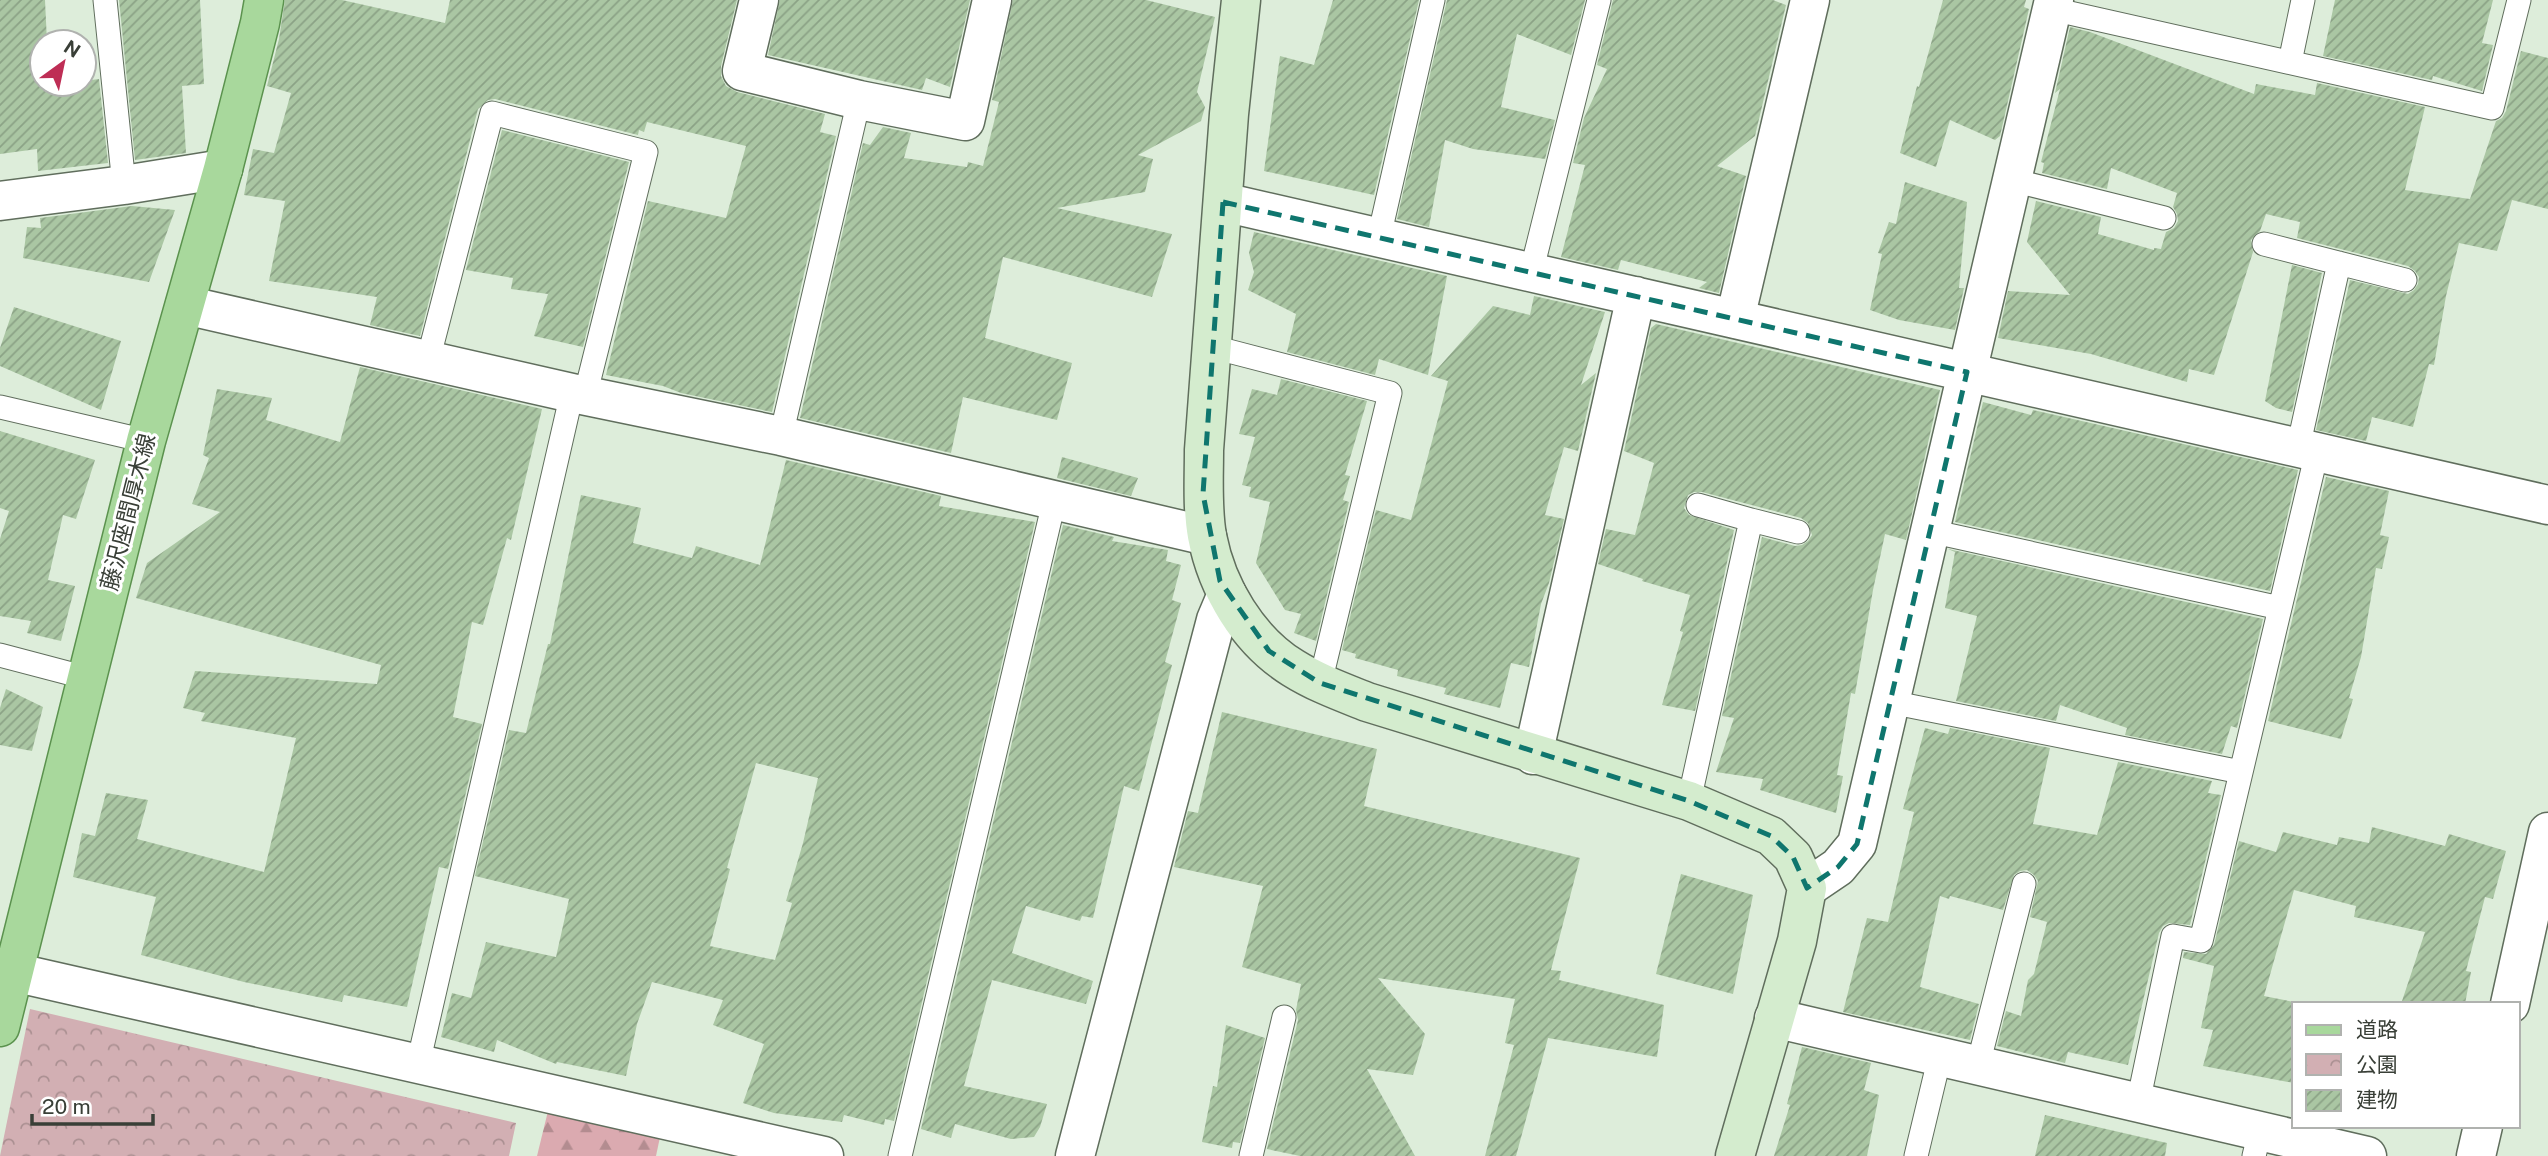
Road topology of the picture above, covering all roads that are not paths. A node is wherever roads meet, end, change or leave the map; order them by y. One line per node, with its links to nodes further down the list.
1 (105, 0): 16 (lane)
2 (264, 0): 14 (main road, 藤沢座間厚木線)
3 (758, 0): 13 (street)
4 (992, 0): 13 (street)
5 (1241, 0): 18 (street)
6 (1433, 0): 20 (lane)
7 (1599, 0): 23 (lane)
8 (1810, 0): 27 (street)
9 (2303, 0): 12 (lane)
10 (2519, 0): 12 (lane)
11 (2053, 5): 12 (lane); 15 (street)
12 (2290, 62)
13 (859, 100): 33 (lane)
14 (223, 169): 16 (street); 26 (main road, 藤沢座間厚木線)
15 (2012, 180): 19 (lane); 30 (street)
16 (124, 185): 17 (street)
17 (0, 201)
18 (1223, 202): 20 (street); 28 (street)
19 (2164, 218)
20 (1379, 237): 23 (street)
21 (2264, 244): 22 (lane)
22 (2339, 263): 24 (lane); 35 (lane)
23 (1531, 272): 25 (street)
24 (2405, 280)
25 (1636, 296): 27 (street); 49 (street)
26 (184, 305): 29 (street); 34 (main road, 藤沢座間厚木線)
27 (1735, 319): 30 (street)
28 (1213, 347): 42 (street); 47 (lane)
29 (428, 360): 31 (street); 31 (lane)
30 (1967, 372): 35 (street); 40 (street)
31 (579, 394): 33 (street); 61 (lane)
32 (0, 407): 34 (lane)
33 (780, 436): 36 (street)
34 (146, 442): 46 (main road, 藤沢座間厚木線)
35 (2308, 450): 38 (street); 44 (lane)
36 (1054, 502): 42 (street); 67 (lane)
37 (1698, 505): 39 (lane)
38 (2548, 505)
39 (1751, 520): 41 (lane); 51 (lane)
40 (1930, 531): 44 (lane); 48 (street)
41 (1798, 533)
42 (1207, 536): 43 (street)
43 (1227, 594): 47 (street); 68 (street)
44 (2280, 608): 50 (lane)
45 (0, 655): 46 (lane)
46 (86, 678): 55 (main road, 藤沢座間厚木線)
47 (1320, 683): 49 (street)
48 (1890, 702): 50 (lane); 54 (street)
49 (1533, 755): 51 (street)
50 (2241, 772): 63 (lane)
51 (1689, 802): 54 (street)
52 (2548, 832): 56 (street)
53 (2024, 884): 62 (lane)
54 (1807, 888): 58 (street)
55 (13, 971): 59 (main road, 藤沢座間厚木線); 61 (street)
56 (2510, 1002)
57 (1284, 1017): 69 (lane)
58 (1774, 1018): 60 (street); 70 (street)
59 (0, 1027)
60 (1940, 1056): 62 (street); 71 (lane)
61 (418, 1064): 66 (street)
62 (1978, 1065): 63 (street)
63 (2138, 1103): 65 (street)
64 (2483, 1128): 73 (street)
65 (2257, 1144): 72 (street)
66 (824, 1156)
67 (900, 1156)
68 (1076, 1156)
69 (1251, 1156)
70 (1735, 1156)
71 (1916, 1156)
72 (2367, 1156)
73 (2476, 1156)

